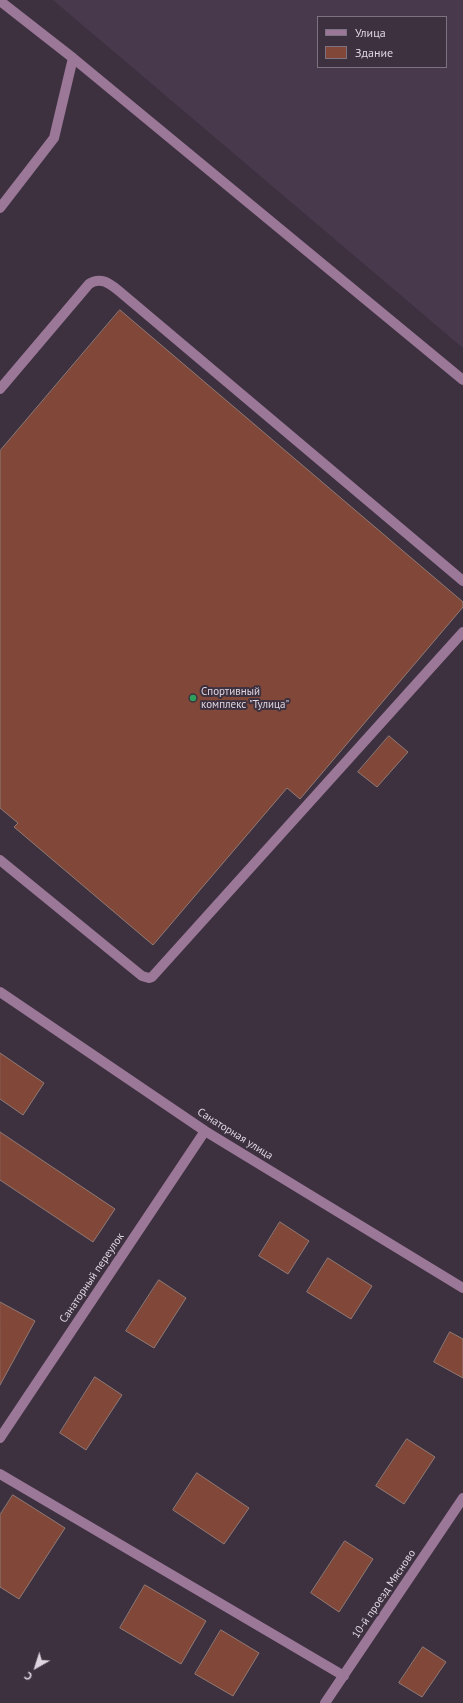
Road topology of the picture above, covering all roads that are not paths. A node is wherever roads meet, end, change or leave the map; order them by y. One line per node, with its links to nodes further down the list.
1 (0, 0): 2 (street)
2 (73, 58): 3 (street); 4 (street)
3 (0, 208)
4 (463, 380)
5 (0, 389): 6 (street)
6 (463, 582)
7 (463, 632): 8 (street)
8 (0, 860)
9 (0, 992): 10 (street, Санаторная улица)
10 (205, 1131): 11 (street, Санаторная улица); 12 (street, Санаторный переулок)
11 (463, 1288)
12 (0, 1438)
13 (0, 1474): 15 (street)
14 (463, 1498): 15 (street, 10-й проезд Мясново)
15 (344, 1676): 16 (street, 10-й проезд Мясново)
16 (325, 1703)

